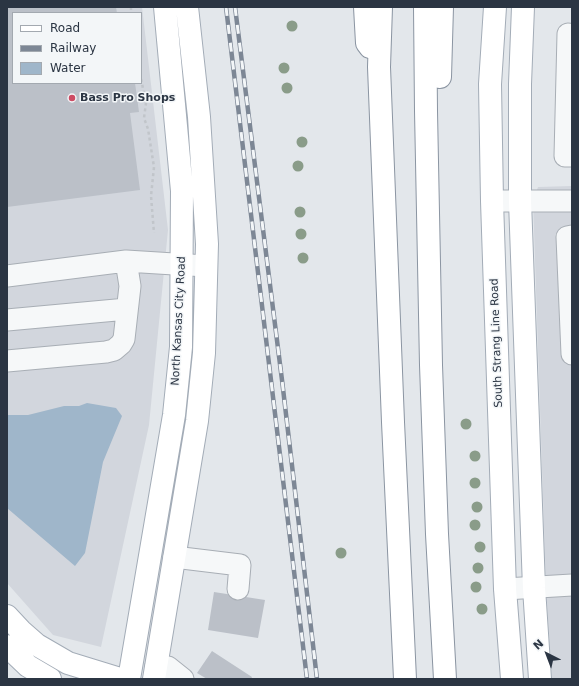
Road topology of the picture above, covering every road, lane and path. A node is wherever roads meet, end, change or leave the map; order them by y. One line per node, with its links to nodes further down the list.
1 (164, 7): 20 (main road, North Kansas City Road)
2 (187, 7): 21 (main road)
3 (365, 7): 10 (main road)
4 (381, 7): 10 (main road)
5 (425, 7): 12 (main road)
6 (442, 7): 12 (main road)
7 (495, 7): 14 (main road, South Strang Line Road)
8 (523, 7): 15 (main road)
9 (572, 35): 13 (lane)
10 (379, 67): 40 (main road)
11 (142, 84): 17 (path)
12 (426, 110): 41 (main road)
13 (572, 156)
14 (492, 201): 15 (lane); 32 (main road, South Strang Line Road)
15 (520, 201): 16 (lane); 30 (main road)
16 (572, 201)
17 (154, 233)
18 (572, 236): 24 (lane)
19 (126, 261): 20 (lane); 22 (lane); 23 (lane)
20 (182, 264): 21 (lane); 38 (main road, North Kansas City Road)
21 (206, 266): 28 (main road)
22 (7, 276)
23 (127, 309): 25 (lane); 27 (lane)
24 (571, 310): 26 (lane)
25 (7, 320)
26 (572, 354)
27 (7, 361)
28 (174, 557): 31 (lane); 35 (main road)
29 (572, 585): 30 (lane)
30 (534, 588): 32 (lane); 43 (main road)
31 (238, 589)
32 (505, 589): 42 (main road, South Strang Line Road)
33 (7, 616): 37 (main road)
34 (7, 646): 36 (main road)
35 (155, 672): 39 (lane)
36 (50, 679)
37 (120, 679)
38 (129, 679)
39 (183, 679)
40 (405, 679)
41 (445, 679)
42 (512, 679)
43 (540, 679)

